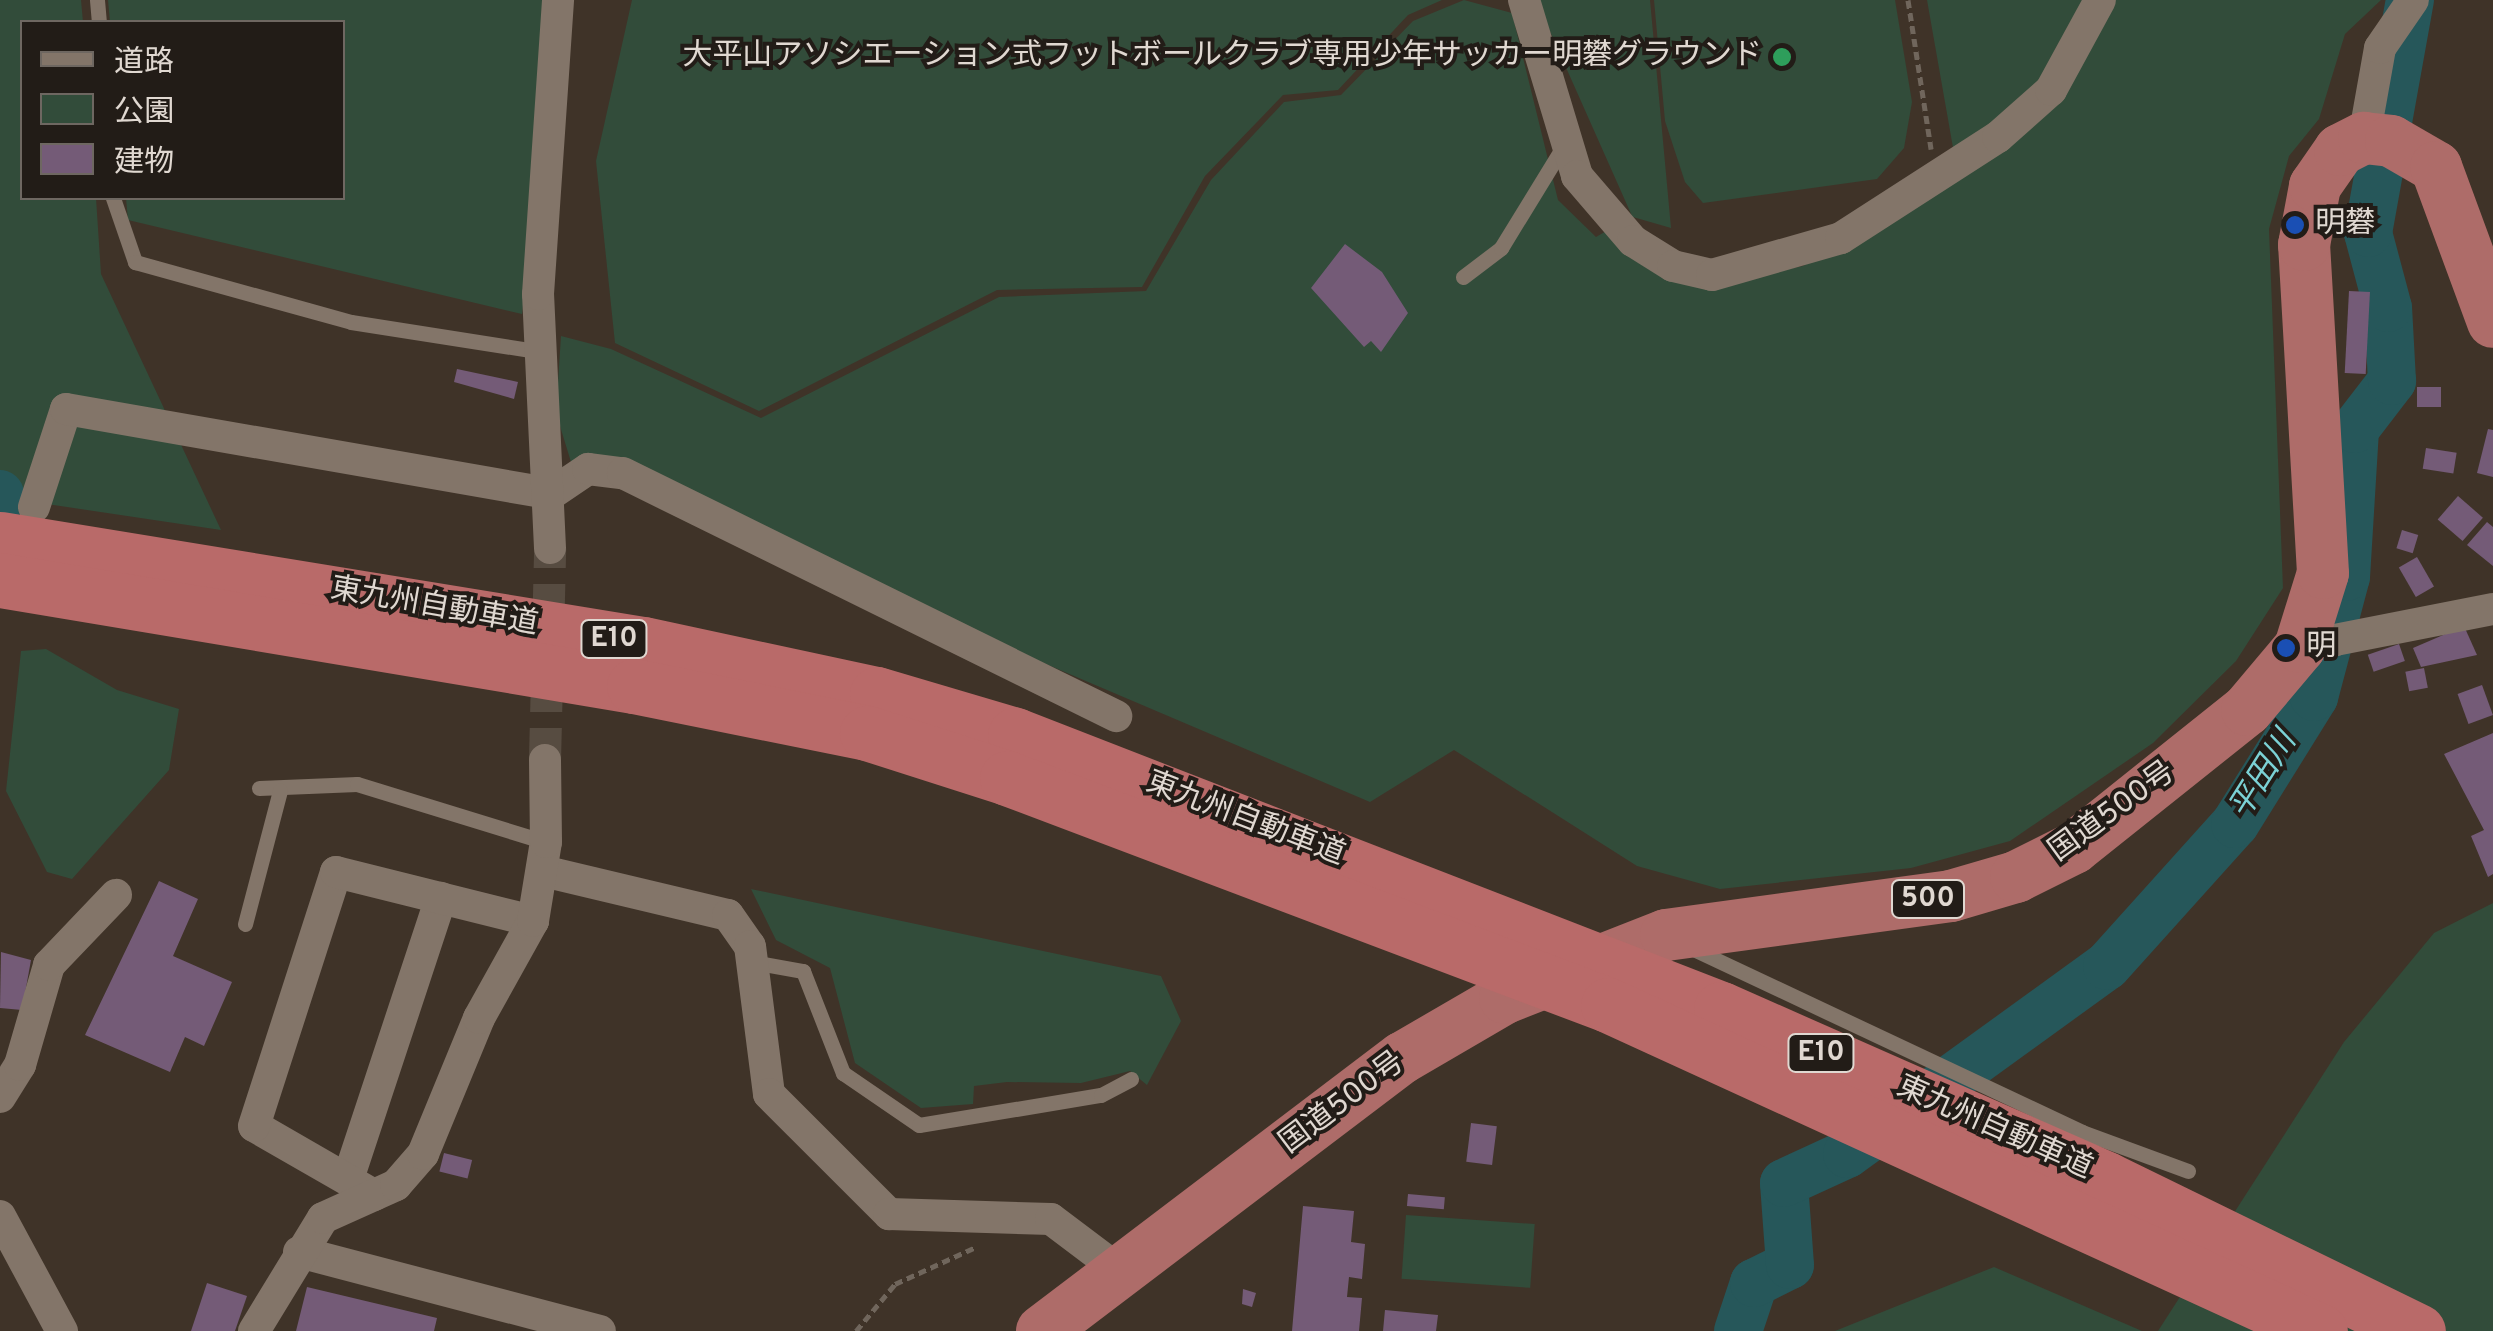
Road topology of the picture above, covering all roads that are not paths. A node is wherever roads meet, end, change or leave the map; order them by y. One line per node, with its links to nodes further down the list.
1 (558, 0): 10 (street)
2 (1524, 0): 6 (street)
3 (2100, 0): 6 (street)
4 (2405, 7): 5 (street)
5 (2382, 140): 9 (highway); 16 (highway, 国道500号 / 500)
6 (1564, 145): 8 (lane)
7 (114, 200): 10 (lane)
8 (1462, 277)
9 (2493, 322)
10 (543, 352): 11 (street)
11 (551, 494): 12 (street); 13 (street); 17 (street)
12 (17, 523): 21 (highway, 東九州自動車道 / E10)
13 (550, 548)
14 (0, 580): 21 (highway, 東九州自動車道 / E10)
15 (2493, 609): 16 (street)
16 (2323, 638): 27 (highway, 国道500号 / 500)
17 (1116, 716)
18 (546, 760): 22 (street)
19 (259, 788): 20 (lane)
20 (280, 791): 22 (lane); 26 (lane)
21 (1206, 825): 40 (highway, 東九州自動車道 / E10); 41 (highway, 東九州自動車道 / E10)
22 (545, 857): 25 (street); 28 (street)
23 (116, 895): 30 (street)
24 (441, 898): 25 (street); 32 (street); 32 (street)
25 (534, 921): 32 (street)
26 (245, 924)
27 (1666, 935): 31 (lane); 35 (highway, 国道500号 / 500)
28 (752, 962): 29 (lane); 35 (street)
29 (1131, 1079)
30 (0, 1098)
31 (2188, 1171)
32 (361, 1186): 34 (street)
33 (0, 1216): 36 (street)
34 (299, 1252): 37 (street); 38 (street)
35 (1120, 1271): 39 (highway, 国道500号 / 500)
36 (62, 1331)
37 (254, 1331)
38 (600, 1331)
39 (1042, 1331)
40 (2320, 1331)
41 (2418, 1331)

